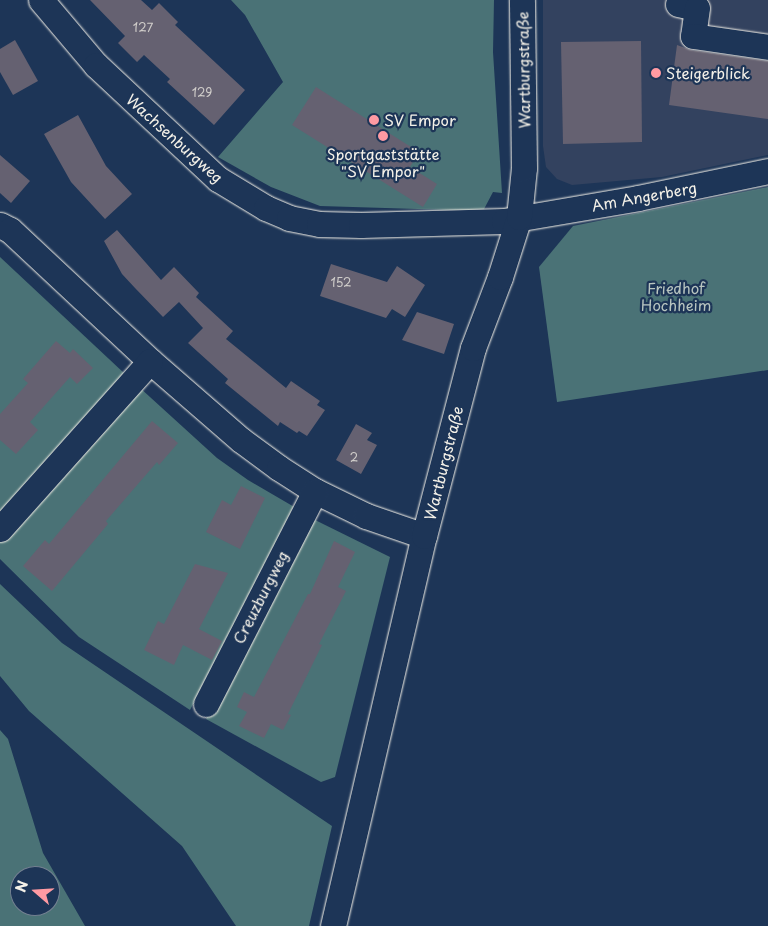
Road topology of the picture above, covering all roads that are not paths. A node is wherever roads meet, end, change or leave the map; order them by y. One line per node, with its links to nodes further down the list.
1 (41, 0): 6 (street, Wachsenburgweg)
2 (522, 0): 6 (street, Wartburgstraße)
3 (678, 4): 4 (street)
4 (768, 47)
5 (768, 172): 6 (street, Am Angerberg)
6 (520, 217): 11 (street, Wartburgstraße)
7 (0, 225): 8 (street)
8 (150, 361): 9 (street); 10 (street)
9 (315, 491): 11 (street); 12 (street, Creuzburgweg)
10 (0, 529)
11 (424, 536): 13 (street, Wartburgstraße)
12 (206, 704)
13 (334, 926)

